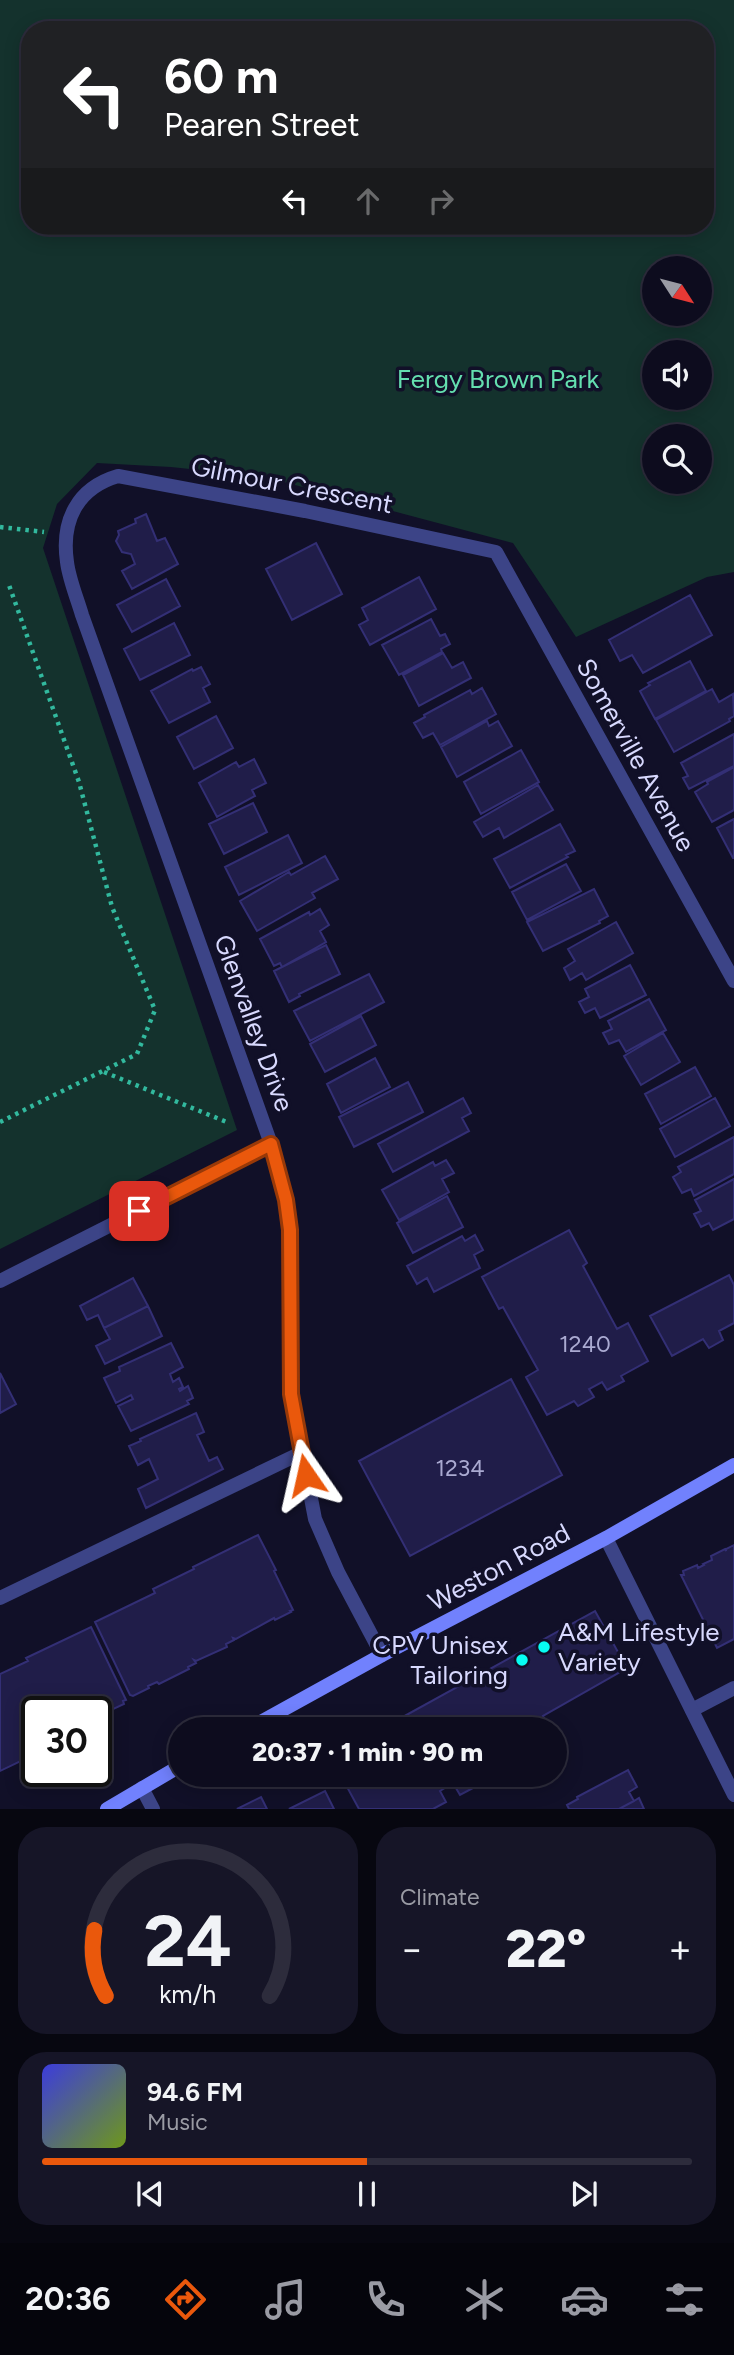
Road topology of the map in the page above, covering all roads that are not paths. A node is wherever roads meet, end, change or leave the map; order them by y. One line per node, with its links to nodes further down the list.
1 (84, 496): 2 (street, Gilmour Crescent); 4 (street, Glenvalley Drive)
2 (496, 552): 3 (street, Somerville Avenue)
3 (734, 981)
4 (271, 1144): 5 (street); 6 (street, Glenvalley Drive)
5 (0, 1281)
6 (301, 1453): 9 (street); 10 (street, Glenvalley Drive)
7 (734, 1465): 8 (main road, Weston Road)
8 (606, 1538): 10 (main road, Weston Road); 12 (street)
9 (0, 1598)
10 (382, 1655): 13 (main road, Weston Road)
11 (734, 1688): 12 (street)
12 (692, 1710): 16 (street)
13 (270, 1717)
14 (168, 1773): 15 (main road)
15 (142, 1788): 17 (main road); 18 (street)
16 (734, 1795)
17 (107, 1809)
18 (153, 1809)

